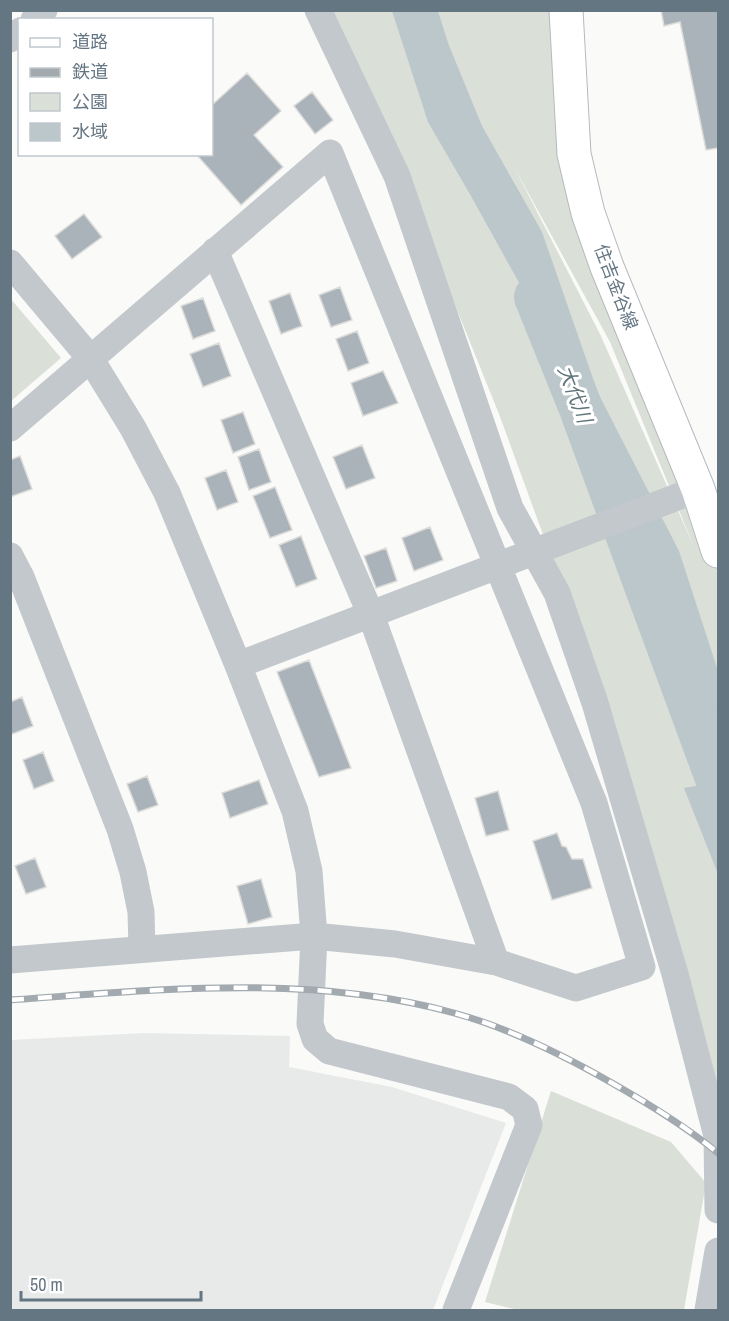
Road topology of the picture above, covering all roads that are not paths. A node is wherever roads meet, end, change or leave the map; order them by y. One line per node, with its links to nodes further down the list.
1 (318, 10): 9 (street)
2 (566, 10): 7 (main road, 住吉金谷線)
3 (215, 251): 5 (street); 11 (street); 12 (street)
4 (10, 263): 5 (street)
5 (90, 358): 6 (street); 13 (street)
6 (10, 428)
7 (698, 489): 8 (main road, 住吉金谷線); 9 (street)
8 (718, 551)
9 (533, 552): 11 (street); 18 (street)
10 (10, 556): 15 (street)
11 (498, 567): 12 (street); 17 (street)
12 (371, 615): 13 (street); 17 (street)
13 (238, 665): 14 (street)
14 (314, 936): 15 (street); 17 (street); 20 (street)
15 (142, 950): 16 (street)
16 (12, 956)
17 (496, 962)
18 (718, 1210)
19 (718, 1251): 21 (street)
20 (459, 1310)
21 (708, 1311)

